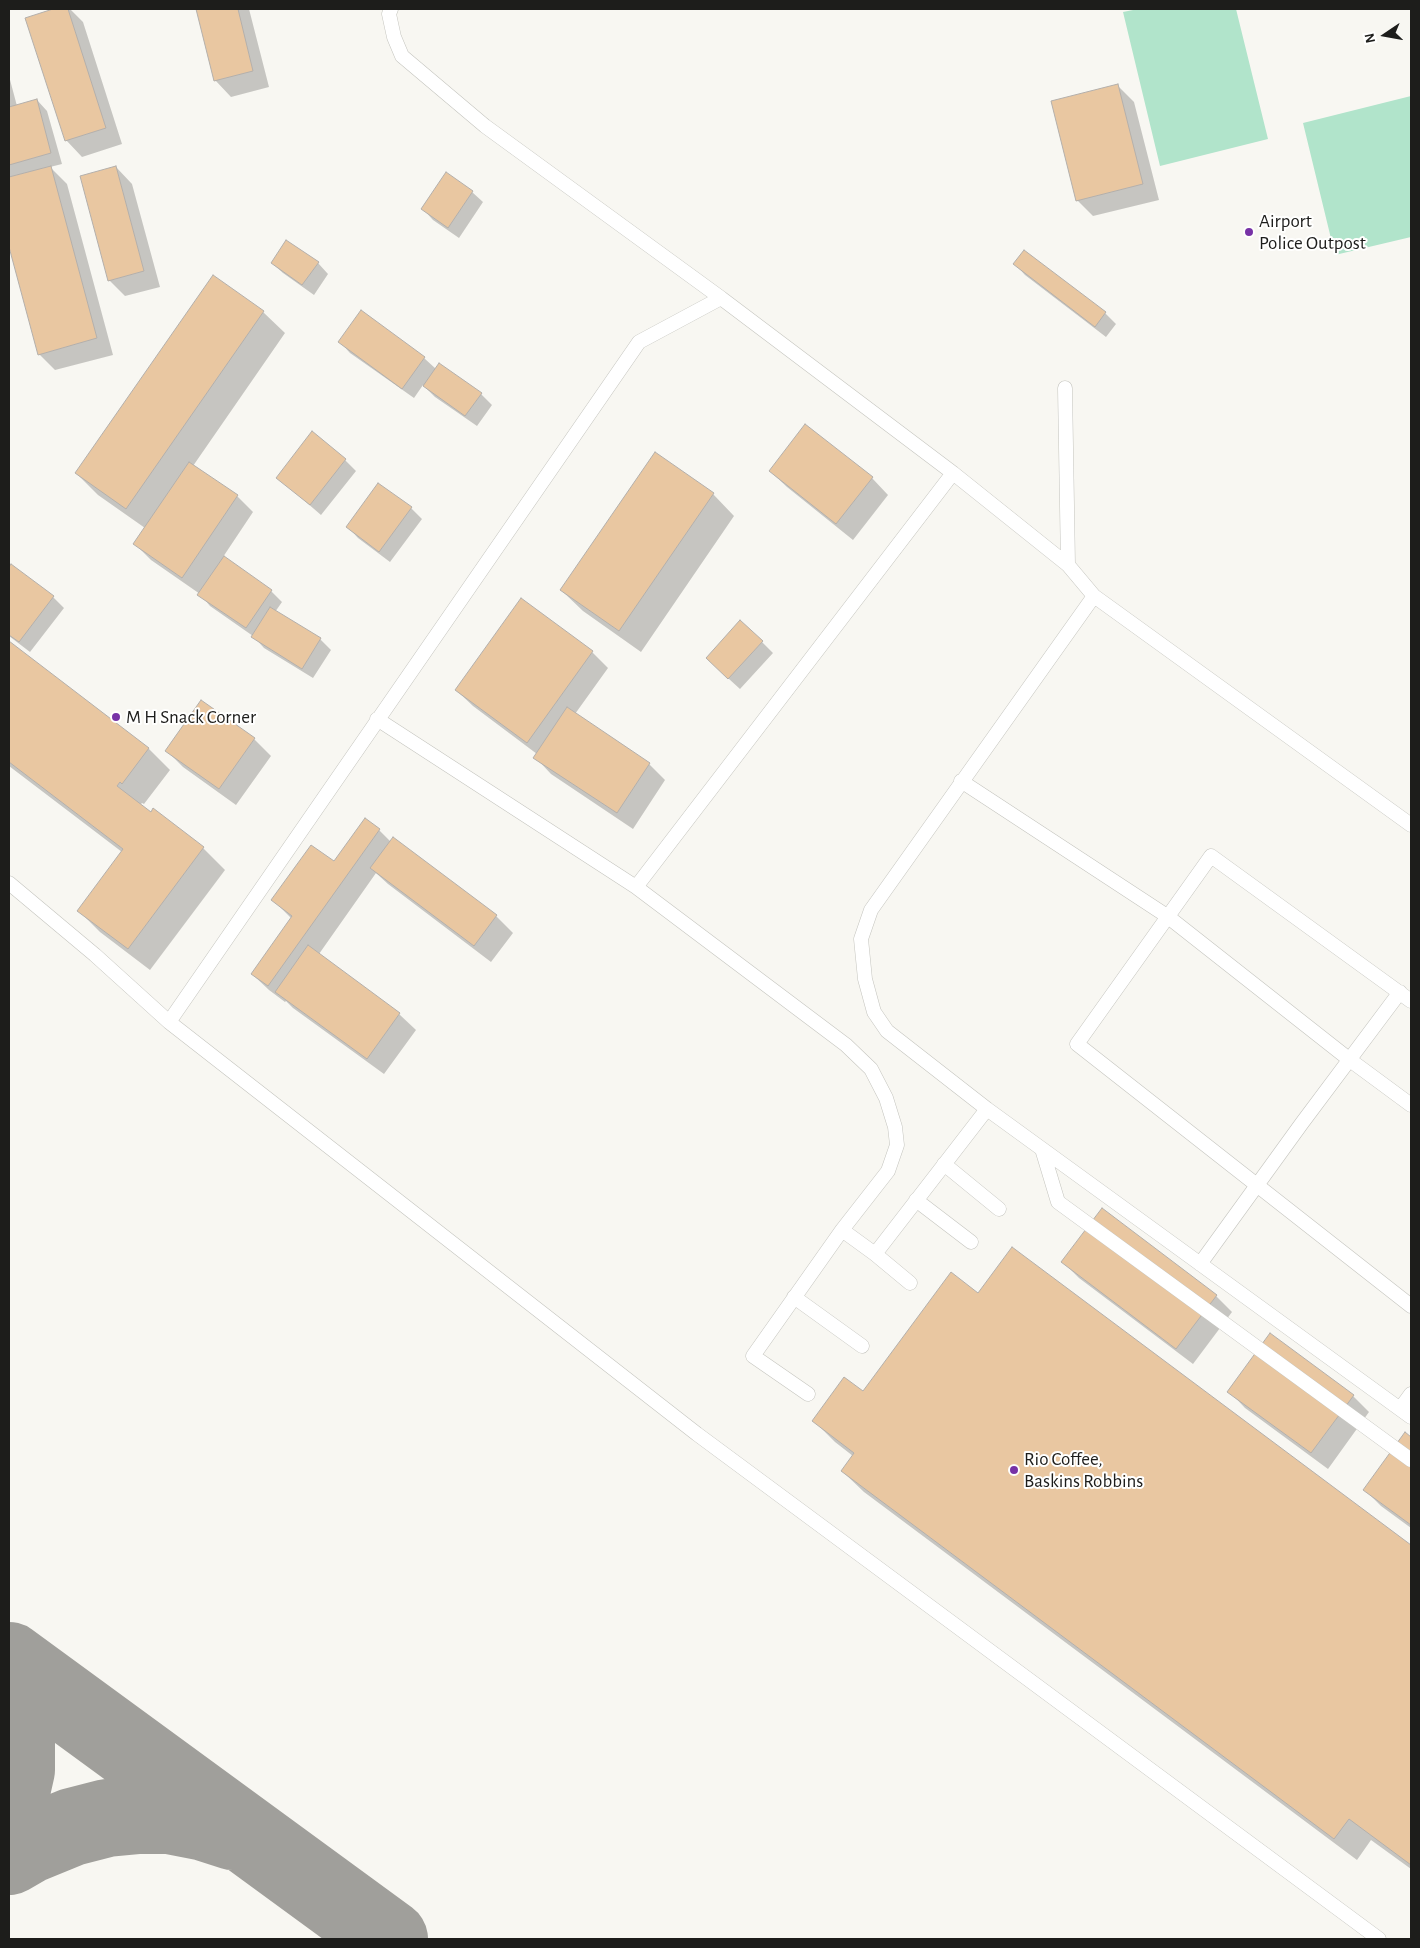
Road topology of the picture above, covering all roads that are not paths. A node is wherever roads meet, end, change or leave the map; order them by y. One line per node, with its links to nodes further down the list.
1 (391, 9): 2 (lane)
2 (721, 298): 4 (lane); 7 (lane)
3 (1065, 388): 5 (lane)
4 (953, 473): 5 (lane); 11 (lane)
5 (1068, 566): 6 (lane)
6 (1094, 596): 8 (lane); 9 (lane)
7 (378, 719): 11 (lane); 15 (lane)
8 (962, 781): 12 (lane); 18 (lane)
9 (1411, 825)
10 (9, 883): 15 (lane)
11 (636, 887): 24 (lane)
12 (1167, 916): 13 (lane); 16 (lane); 21 (lane)
13 (1400, 992): 14 (lane); 16 (lane)
14 (1411, 1001)
15 (169, 1022): 36 (lane)
16 (1350, 1060): 17 (lane); 21 (lane)
17 (1411, 1105)
18 (987, 1109): 19 (lane); 20 (lane)
19 (1042, 1149): 27 (lane); 35 (lane)
20 (944, 1164): 22 (lane); 23 (lane)
21 (1256, 1186): 27 (lane); 30 (lane)
22 (916, 1200): 25 (lane); 26 (lane)
23 (999, 1209)
24 (842, 1230): 26 (lane); 29 (lane)
25 (971, 1242)
26 (875, 1254): 28 (lane)
27 (1200, 1264): 34 (lane)
28 (910, 1283)
29 (794, 1297): 31 (lane); 32 (lane)
30 (1411, 1306)
31 (862, 1346)
32 (808, 1394)
33 (1411, 1394): 34 (lane)
34 (1406, 1413)
35 (1411, 1460)
36 (1379, 1939)

